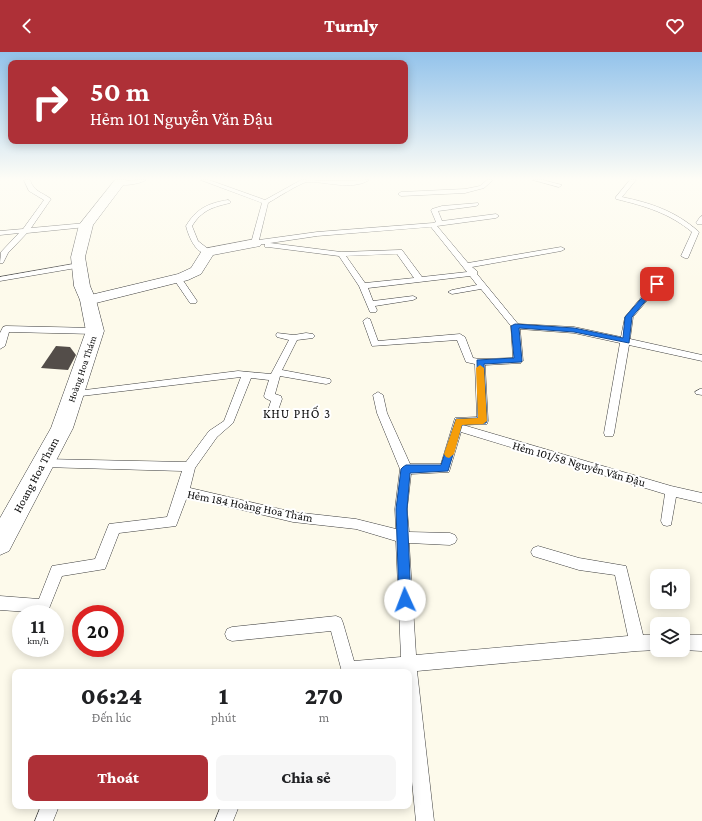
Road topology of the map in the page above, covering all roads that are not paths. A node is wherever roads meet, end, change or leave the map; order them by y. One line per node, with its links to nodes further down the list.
1 (36, 216): 10 (lane)
2 (93, 216): 9 (street, Hoàng Hoa Thám)
3 (194, 216): 14 (lane)
4 (261, 216): 12 (lane)
5 (435, 216): 8 (lane)
6 (496, 216): 8 (lane)
7 (674, 216): 17 (lane)
8 (437, 224): 12 (lane); 20 (lane)
9 (86, 225): 10 (lane); 19 (street, Hoàng Hoa Thám)
10 (25, 231): 11 (lane); 15 (lane)
11 (0, 233)
12 (255, 243): 14 (street); 16 (lane)
13 (561, 249): 20 (lane)
14 (208, 252): 22 (street)
15 (2, 253): 18 (lane)
16 (341, 254): 24 (lane); 26 (lane)
17 (685, 256)
18 (0, 261)
19 (79, 265): 23 (lane); 31 (street, Hoàng Hoa Thám)
20 (468, 266): 21 (lane)
21 (474, 273): 24 (lane); 27 (lane)
22 (177, 278): 31 (street); 32 (lane)
23 (0, 279)
24 (420, 280): 28 (lane)
25 (657, 284): 40 (lane)
26 (363, 286): 28 (lane); 28 (lane)
27 (484, 286): 29 (lane); 35 (lane)
28 (396, 291): 30 (lane)
29 (452, 292)
30 (413, 298)
31 (88, 300): 36 (street, Hoàng Hoa Thám)
32 (193, 301)
33 (366, 321): 43 (lane)
34 (3, 326): 36 (lane); 41 (lane)
35 (515, 326): 40 (lane); 43 (lane)
36 (95, 331): 47 (street, Hoàng Hoa Thám)
37 (280, 335): 38 (lane)
38 (294, 336): 39 (lane); 44 (lane)
39 (310, 336)
40 (626, 341): 42 (lane); 51 (lane)
41 (0, 345)
42 (702, 358)
43 (480, 362): 50 (lane)
44 (275, 374): 45 (lane); 46 (lane); 49 (lane)
45 (246, 375): 47 (lane); 53 (lane)
46 (326, 381)
47 (73, 394): 52 (street, Hoàng Hoa Thám)
48 (378, 396): 54 (lane)
49 (272, 413)
50 (457, 427): 54 (lane); 56 (lane, Hẻm 101/58 Nguyễn Văn Đậu)
51 (609, 433)
52 (43, 463): 53 (lane); 61 (street, Hoang Hoa Tham)
53 (189, 466): 55 (lane)
54 (406, 469): 59 (lane)
55 (183, 491): 59 (lane, Hẻm 184 Hoàng Hoa Thám); 63 (lane, Hẻm 184 Hoàng Hoa Thám)
56 (671, 491): 57 (lane, Hẻm 101/58 Nguyễn Văn Đậu); 58 (lane)
57 (702, 498)
58 (667, 521)
59 (403, 537): 60 (lane, Hẻm 184 Hoàng Hoa Thám); 69 (lane)
60 (450, 539)
61 (0, 543)
62 (538, 552): 65 (lane)
63 (0, 603)
64 (232, 634): 69 (lane)
65 (637, 643): 66 (lane); 69 (lane)
66 (650, 643)
67 (690, 643): 68 (lane)
68 (702, 643)
69 (409, 669)
70 (412, 698): 75 (lane)
71 (49, 809): 73 (lane)
72 (229, 809): 74 (lane)
73 (44, 821)
74 (224, 821)
75 (425, 821)

